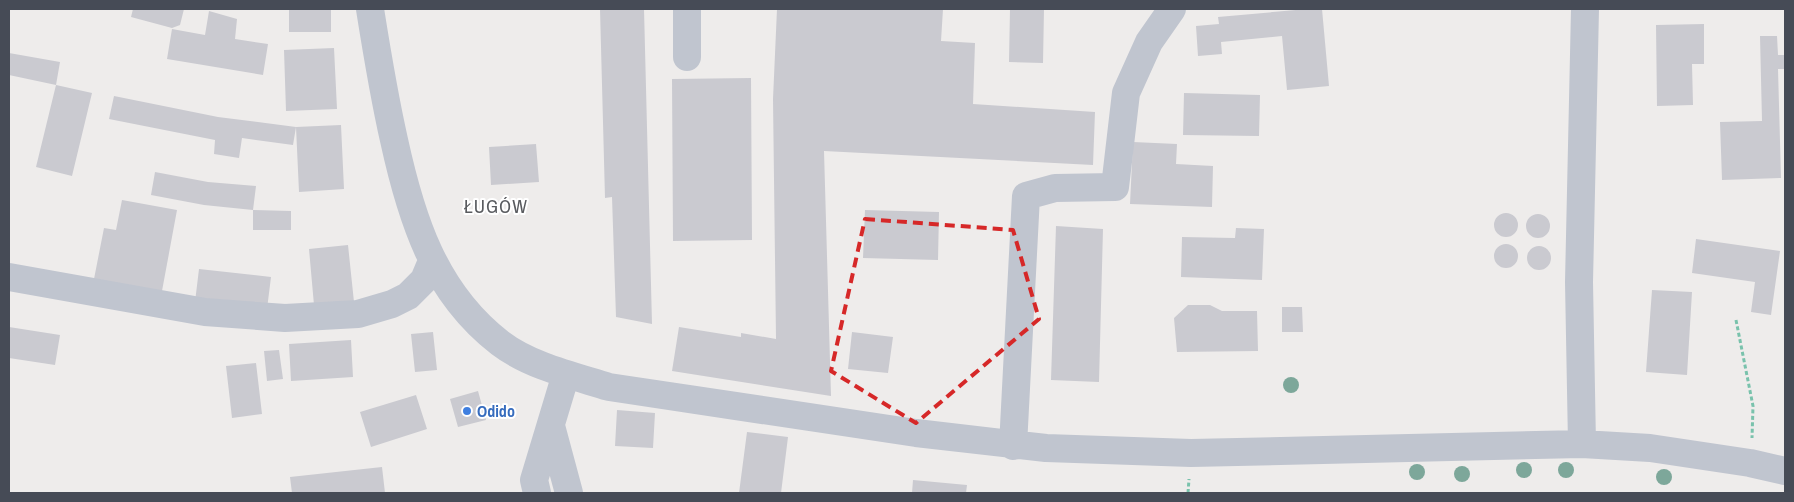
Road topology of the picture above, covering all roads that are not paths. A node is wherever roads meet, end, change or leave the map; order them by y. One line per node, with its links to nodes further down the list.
1 (370, 9): 6 (street)
2 (687, 9): 5 (street)
3 (1172, 9): 11 (street)
4 (1585, 9): 10 (street)
5 (686, 57)
6 (432, 261): 7 (street); 8 (street)
7 (9, 277)
8 (566, 374): 9 (street); 11 (street)
9 (551, 426): 13 (street); 14 (street)
10 (1582, 444): 11 (street); 12 (street)
11 (1013, 446)
12 (1785, 471)
13 (537, 493)
14 (569, 493)

